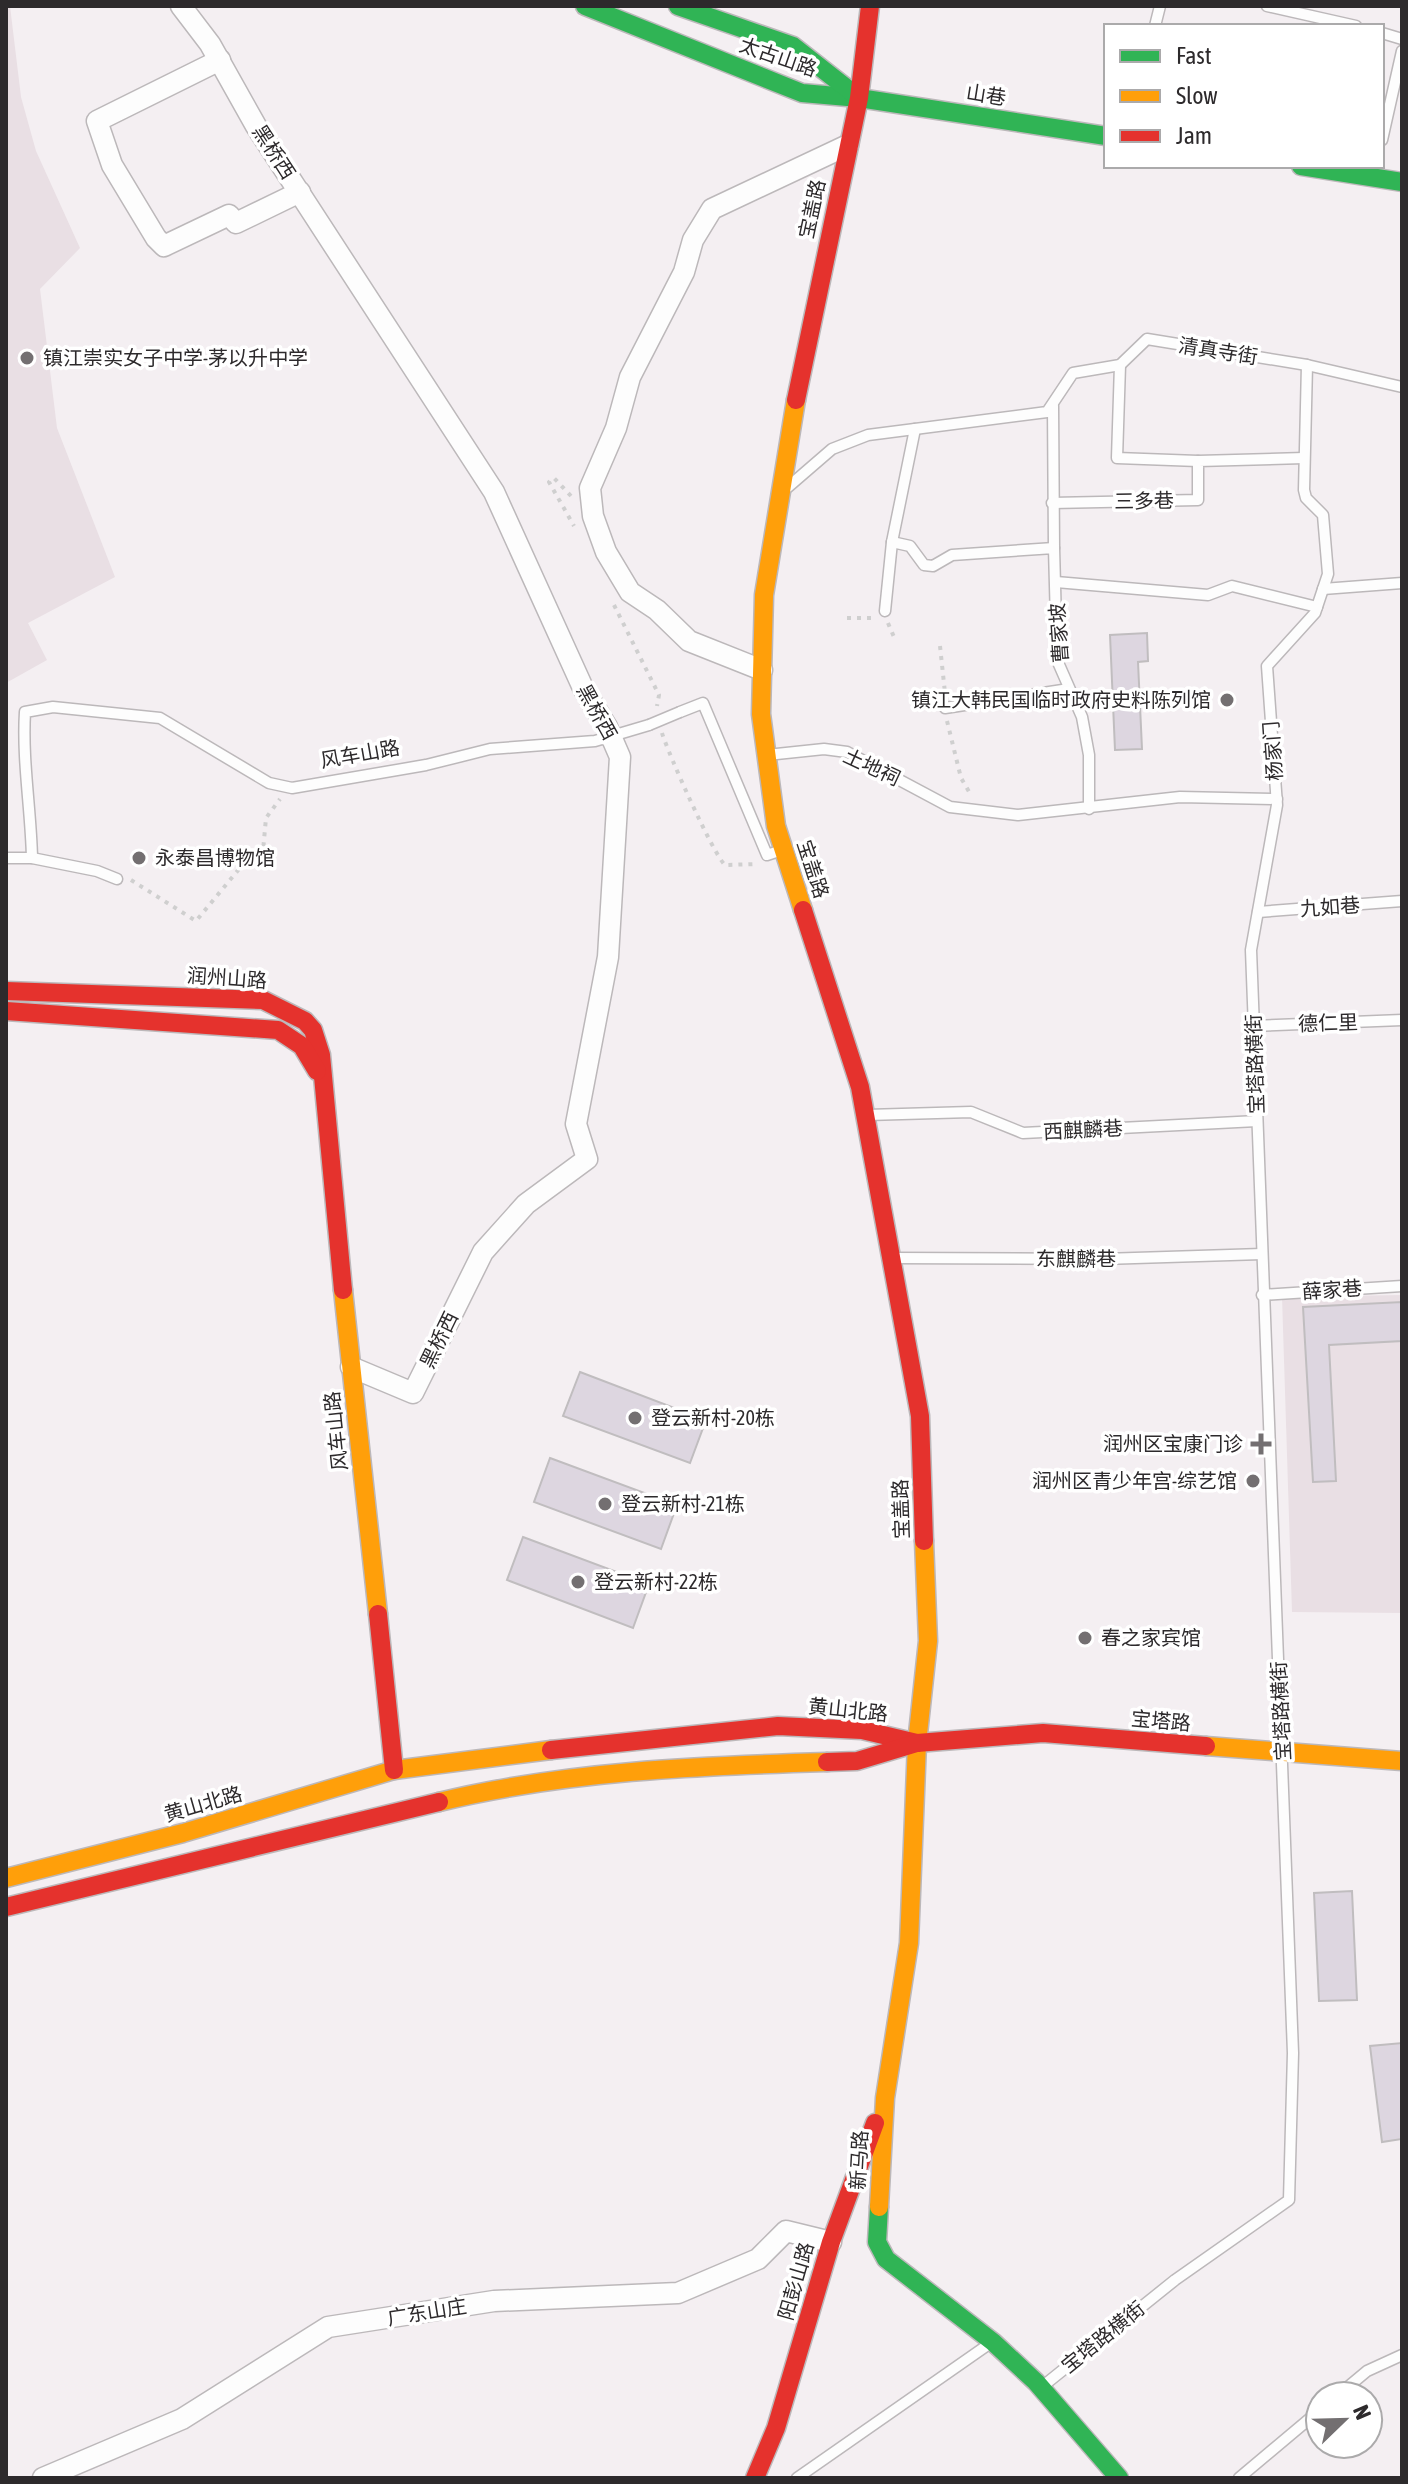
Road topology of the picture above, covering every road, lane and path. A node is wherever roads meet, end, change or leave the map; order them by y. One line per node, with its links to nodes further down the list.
1 (181, 6): 8 (street, 黑桥西)
2 (585, 6): 9 (street, 太古山路)
3 (678, 6): 9 (street, 太古山路)
4 (870, 6): 9 (street, 宝盖路)
5 (1267, 6): 6 (lane)
6 (1347, 24)
7 (1402, 51): 10 (lane)
8 (220, 60): 16 (street, 黑桥西); 16 (street)
9 (859, 98): 11 (street, 山巷); 12 (street, 宝盖路)
10 (1384, 131)
11 (1104, 136)
12 (848, 145): 24 (street); 25 (street, 宝盖路)
13 (1326, 168): 14 (street)
14 (1375, 172): 15 (street)
15 (1402, 182)
16 (300, 192): 43 (street, 黑桥西)
17 (1120, 365): 18 (lane, 清真寺街); 20 (lane); 23 (lane, 三多巷)
18 (1307, 365): 19 (lane, 清真寺街); 22 (lane, 杨家门)
19 (1402, 387)
20 (1055, 401): 21 (lane); 26 (lane, 曹家坡)
21 (915, 429): 25 (lane); 28 (lane)
22 (1304, 458): 23 (lane, 三多巷); 32 (lane, 杨家门)
23 (1198, 461): 26 (lane, 三多巷)
24 (590, 488): 27 (path); 38 (street)
25 (780, 493): 38 (street, 宝盖路)
26 (1052, 503): 29 (lane, 曹家坡)
27 (579, 535)
28 (892, 542): 29 (lane); 35 (lane)
29 (1054, 548): 30 (lane, 曹家坡)
30 (1056, 582): 34 (lane); 39 (lane, 曹家坡)
31 (1402, 583): 32 (lane)
32 (1323, 589): 34 (lane, 杨家门)
33 (612, 602): 41 (path)
34 (1317, 607): 46 (lane, 杨家门)
35 (882, 615): 36 (path)
36 (847, 618)
37 (940, 646): 40 (path)
38 (762, 670): 44 (street, 宝盖路)
39 (1069, 689): 40 (lane); 48 (lane, 曹家坡)
40 (945, 708): 47 (path)
41 (656, 711)
42 (654, 726): 43 (lane, 风车山路); 49 (path); 49 (lane, 风车山路, bridge)
43 (612, 737): 45 (lane, 风车山路); 66 (street, 黑桥西)
44 (766, 755): 47 (lane, 土地祠); 49 (street, 宝盖路)
45 (300, 787): 51 (lane, 风车山路); 52 (path)
46 (1277, 799): 48 (lane, 土地祠); 54 (lane, 杨家门)
47 (972, 809): 48 (lane, 土地祠)
48 (1089, 809)
49 (776, 852): 60 (street, 宝盖路)
50 (6, 858): 51 (lane)
51 (32, 858): 52 (lane)
52 (117, 879)
53 (1402, 901): 54 (lane, 九如巷)
54 (1258, 912): 58 (lane, 宝塔路横街)
55 (6, 991): 59 (street, 润州山路)
56 (6, 1011): 59 (street)
57 (1402, 1020): 58 (lane, 德仁里)
58 (1253, 1026): 61 (lane, 宝塔路横街)
59 (322, 1088): 66 (street, 风车山路)
60 (865, 1115): 61 (lane, 西麒麟巷); 63 (street, 宝盖路)
61 (1257, 1121): 62 (lane, 宝塔路横街)
62 (1262, 1254): 63 (lane, 东麒麟巷); 65 (lane, 宝塔路横街)
63 (891, 1258): 67 (street, 宝盖路)
64 (1402, 1286): 65 (lane, 薛家巷)
65 (1262, 1295): 68 (lane, 宝塔路横街)
66 (351, 1367): 70 (street, 风车山路)
67 (917, 1743): 68 (street, 宝塔路); 70 (street, 黄山北路); 72 (street, 黄山北路); 73 (street, 新马路)
68 (1284, 1753): 69 (street, 宝塔路); 78 (lane, 宝塔路横街)
69 (1402, 1761)
70 (394, 1770): 71 (street, 黄山北路)
71 (6, 1878)
72 (6, 1907)
73 (885, 2098): 74 (street, 阳彭山路); 75 (street, 新马路)
74 (831, 2242): 80 (street, 广东山庄); 81 (street, 阳彭山路)
75 (993, 2342): 78 (street, 新马路); 82 (lane)
76 (1402, 2355): 77 (lane)
77 (1356, 2380)
78 (1041, 2388): 83 (street, 新马路)
79 (1304, 2423): 84 (lane)
80 (43, 2478)
81 (755, 2478)
82 (797, 2478)
83 (1119, 2478)
84 (1239, 2478)

